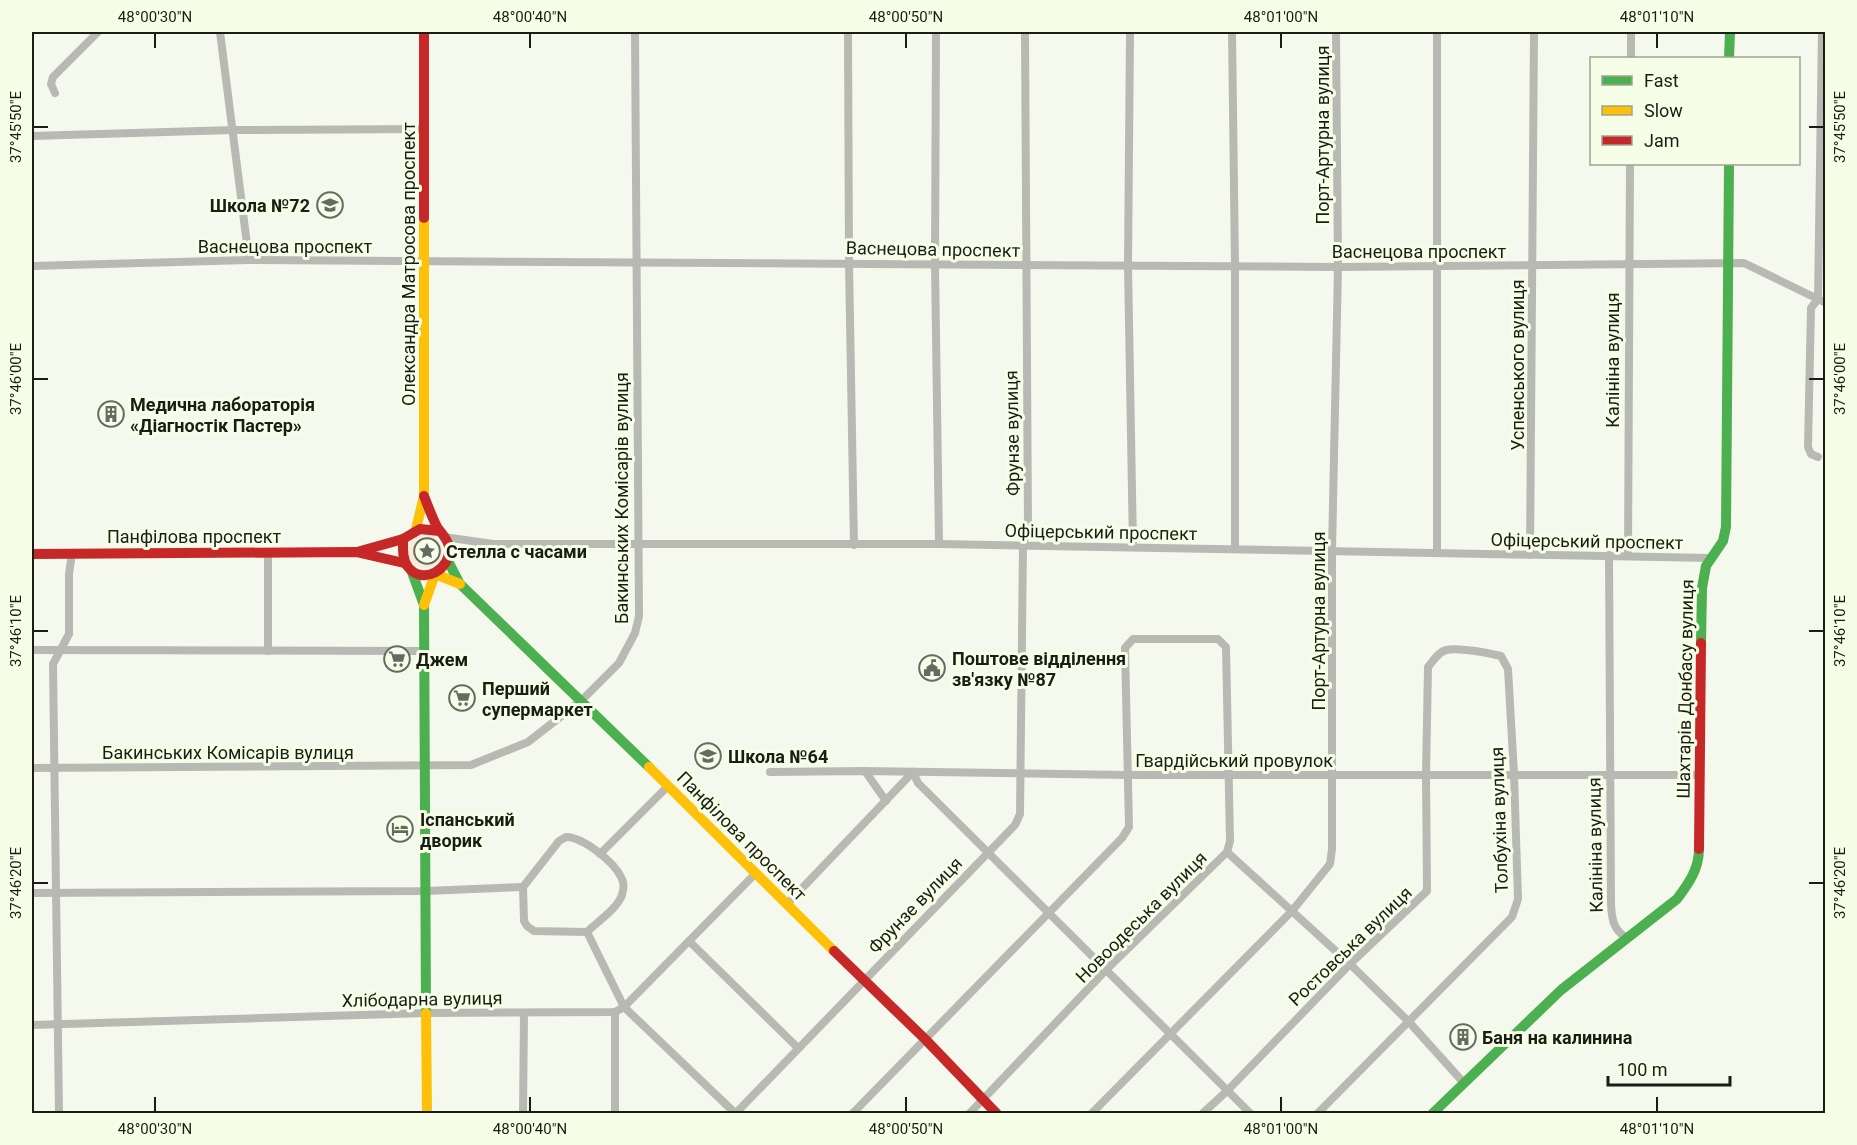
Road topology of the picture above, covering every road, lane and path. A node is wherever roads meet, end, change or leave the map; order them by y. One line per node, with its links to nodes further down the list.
1 (98, 32): 18 (street)
2 (220, 32): 20 (street)
3 (424, 32): 19 (main road, Олександра Матросова проспект)
4 (635, 32): 26 (street, Бакинських Комісарів вулиця)
5 (848, 32): 27 (street)
6 (936, 32): 29 (street)
7 (1025, 32): 30 (street, Фрунзе вулиця)
8 (1130, 32): 34 (street)
9 (1233, 32): 31 (street)
10 (1336, 32): 37 (street, Порт-Артурна вулиця)
11 (1437, 32): 35 (street)
12 (1534, 32): 36 (street, Успенського вулиця)
13 (1631, 32): 16 (street)
14 (1730, 32): 17 (main road)
15 (1822, 32): 38 (street)
16 (1631, 57)
17 (1729, 57)
18 (55, 93)
19 (424, 129): 20 (street); 25 (main road, Олександра Матросова проспект)
20 (233, 130): 21 (street); 24 (street)
21 (32, 136)
22 (1630, 165): 32 (street, Калініна вулиця)
23 (1729, 165): 28 (main road, Шахтарів Донбасу вулиця)
24 (249, 260): 25 (street, Васнецова проспект); 33 (street, Васнецова проспект)
25 (424, 261): 26 (street, Васнецова проспект); 40 (main road, Олександра Матросова проспект)
26 (637, 262): 27 (street, Васнецова проспект); 44 (street, Бакинських Комісарів вулиця)
27 (849, 263): 29 (street, Васнецова проспект); 47 (street)
28 (1728, 264): 32 (street, Васнецова проспект); 38 (street, Васнецова проспект); 61 (main road, Шахтарів Донбасу вулиця)
29 (935, 265): 30 (street, Васнецова проспект); 46 (street)
30 (1025, 265): 34 (street, Васнецова проспект); 48 (street, Фрунзе вулиця)
31 (1235, 265): 34 (street, Васнецова проспект); 37 (street, Васнецова проспект); 50 (street)
32 (1629, 265): 36 (street, Васнецова проспект); 59 (street, Калініна вулиця)
33 (32, 266)
34 (1128, 266): 49 (street)
35 (1438, 266): 36 (street, Васнецова проспект); 37 (street, Васнецова проспект); 55 (street)
36 (1533, 266): 57 (street, Успенського вулиця)
37 (1338, 267): 53 (street, Порт-Артурна вулиця)
38 (1822, 301): 39 (street)
39 (1818, 457)
40 (424, 496): 41 (main road); 42 (main road)
41 (416, 529): 42 (main road); 43 (main road)
42 (442, 534): 45 (street); 60 (main road)
43 (403, 539): 52 (main road, Панфілова проспект); 62 (main road)
44 (639, 543): 45 (street, Офіцерський проспект); 47 (street, Офіцерський проспект); 71 (street, Бакинських Комісарів вулиця)
45 (493, 544): 60 (street)
46 (939, 544): 47 (street, Офіцерський проспект); 48 (street, Офіцерський проспект)
47 (854, 545)
48 (1023, 545): 49 (street, Офіцерський проспект); 78 (street, Фрунзе вулиця)
49 (1133, 547): 50 (street, Офіцерський проспект)
50 (1235, 549): 53 (street, Офіцерський проспект)
51 (268, 552): 52 (main road, Панфілова проспект); 54 (main road, Панфілова проспект); 68 (street)
52 (356, 552): 62 (main road, Панфілова проспект)
53 (1332, 552): 55 (street, Офіцерський проспект); 80 (street, Порт-Артурна вулиця)
54 (72, 553): 56 (main road, Панфілова проспект); 67 (street)
55 (1437, 553): 57 (street, Офіцерський проспект)
56 (32, 554)
57 (1530, 555): 58 (street, Офіцерський проспект)
58 (1609, 555): 59 (street, Офіцерський проспект); 83 (street, Калініна вулиця)
59 (1628, 556): 61 (street, Офіцерський проспект)
60 (448, 558): 63 (main road); 64 (main road, Панфілова проспект)
61 (1710, 558): 85 (main road, Шахтарів Донбасу вулиця)
62 (408, 568): 63 (main road); 65 (main road)
63 (435, 574): 64 (main road, Панфілова проспект); 65 (main road)
64 (460, 584): 71 (main road, Панфілова проспект)
65 (423, 605): 69 (main road)
66 (32, 650): 67 (street)
67 (60, 650): 68 (street); 74 (street)
68 (268, 651): 69 (street)
69 (424, 651): 72 (main road)
70 (1471, 651): 81 (street, Ростовська вулиця); 82 (street, Толбухіна вулиця)
71 (582, 700): 72 (street, Бакинських Комісарів вулиця); 86 (main road, Панфілова проспект)
72 (425, 766): 74 (street, Бакинських Комісарів вулиця); 93 (main road)
73 (32, 768): 74 (street, Бакинських Комісарів вулиця)
74 (54, 768): 95 (street)
75 (865, 771): 76 (street, Гвардійський провулок); 77 (street, Гвардійський провулок); 87 (street)
76 (770, 772)
77 (913, 772): 78 (street, Гвардійський провулок); 87 (street); 89 (street)
78 (1022, 774): 84 (street, Гвардійський провулок); 89 (street, Фрунзе вулиця)
79 (1228, 774): 80 (street, Гвардійський провулок); 84 (street, Гвардійський провулок); 84 (street, Новоодеська вулиця); 88 (street, Новоодеська вулиця)
80 (1334, 774): 81 (street, Гвардійський провулок); 97 (street, Порт-Артурна вулиця)
81 (1426, 774): 82 (street, Гвардійський провулок); 102 (street, Ростовська вулиця)
82 (1514, 774): 83 (street, Гвардійський провулок); 109 (street, Толбухіна вулиця)
83 (1610, 774): 85 (street, Гвардійський провулок); 100 (street, Калініна вулиця)
84 (1127, 775): 98 (street, Новоодеська вулиця)
85 (1699, 775): 100 (main road, Шахтарів Донбасу вулиця)
86 (668, 786): 90 (street); 91 (main road, Панфілова проспект)
87 (886, 801): 96 (street)
88 (1227, 852): 97 (street); 103 (street, Новоодеська вулиця)
89 (987, 853): 98 (street); 104 (street, Фрунзе вулиця)
90 (600, 854): 92 (street); 99 (street)
91 (756, 873): 96 (main road, Панфілова проспект); 101 (street, Хлібодарна вулиця)
92 (523, 887): 93 (street); 99 (street)
93 (426, 891): 95 (street); 107 (main road)
94 (32, 893): 95 (street)
95 (56, 893): 110 (street)
96 (787, 904): 104 (main road, Панфілова проспект)
97 (1292, 911): 102 (street); 112 (street, Порт-Артурна вулиця)
98 (1051, 912): 103 (street); 113 (street, Новоодеська вулиця)
99 (587, 932): 105 (street)
100 (1627, 938): 115 (main road)
101 (689, 941): 105 (street, Хлібодарна вулиця); 114 (street)
102 (1350, 964): 109 (street); 116 (street, Ростовська вулиця)
103 (1107, 969): 112 (street); 117 (street, Новоодеська вулиця)
104 (863, 980): 113 (main road, Панфілова проспект); 114 (street, Фрунзе вулиця)
105 (624, 1007): 106 (street, Хлібодарна вулиця); 122 (street)
106 (615, 1012): 108 (street, Хлібодарна вулиця); 121 (street)
107 (426, 1013): 108 (street, Хлібодарна вулиця); 110 (street, Хлібодарна вулиця); 119 (main road)
108 (524, 1013): 120 (street)
109 (1409, 1022): 115 (street); 129 (street, Толбухіна вулиця)
110 (58, 1024): 111 (street, Хлібодарна вулиця); 118 (street)
111 (32, 1025)
112 (1170, 1032): 116 (street); 126 (street, Порт-Артурна вулиця)
113 (925, 1039): 117 (main road, Панфілова проспект); 123 (street, Новоодеська вулиця)
114 (798, 1048): 122 (street, Фрунзе вулиця)
115 (1463, 1082): 130 (main road)
116 (1228, 1090): 127 (street, Ростовська вулиця); 128 (street)
117 (983, 1100): 124 (street, Новоодеська вулиця); 125 (main road, Панфілова проспект)
118 (59, 1113)
119 (427, 1113)
120 (523, 1113)
121 (615, 1113)
122 (735, 1113)
123 (852, 1113)
124 (969, 1113)
125 (997, 1113)
126 (1091, 1113)
127 (1202, 1113)
128 (1251, 1113)
129 (1317, 1113)
130 (1432, 1113)

